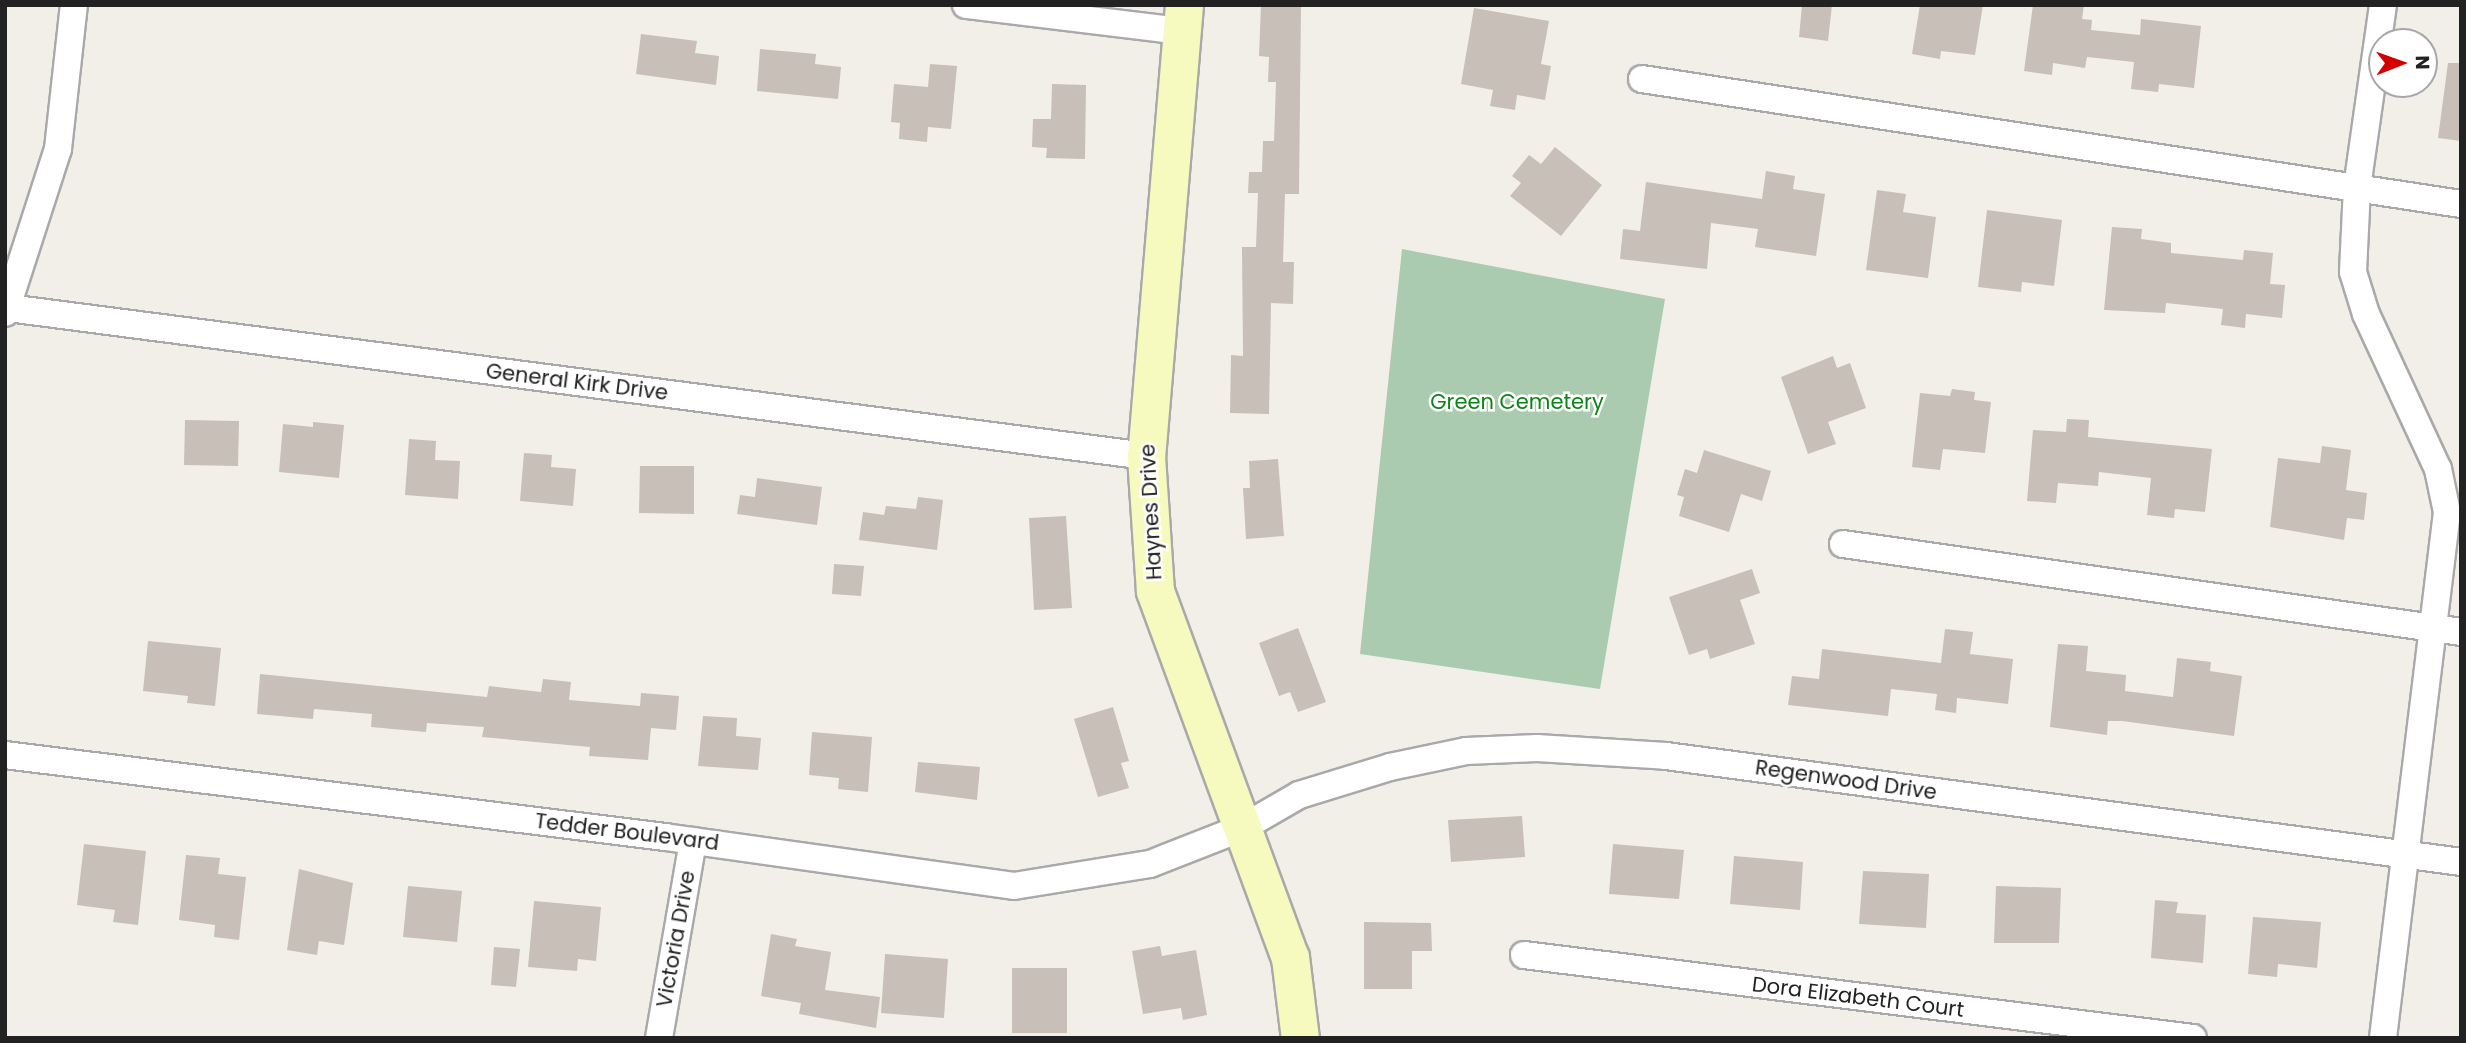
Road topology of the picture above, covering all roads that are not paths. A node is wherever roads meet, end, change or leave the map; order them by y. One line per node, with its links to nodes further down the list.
1 (74, 5): 8 (street)
2 (966, 5): 4 (street)
3 (2382, 5): 6 (street)
4 (1182, 18): 9 (street, Haynes Drive)
5 (1642, 79): 6 (street)
6 (2357, 187): 7 (street); 11 (street)
7 (2461, 204)
8 (7, 310): 9 (street, General Kirk Drive)
9 (1146, 456): 14 (street, Haynes Drive)
10 (1843, 544): 11 (street)
11 (2432, 629): 12 (street); 16 (street)
12 (2461, 632)
13 (5, 755): 15 (street, Tedder Boulevard)
14 (1242, 828): 15 (street, Tedder Boulevard); 16 (street, Regenwood Drive); 20 (street, Haynes Drive)
15 (693, 841): 19 (street, Victoria Drive)
16 (2408, 856): 17 (street, Regenwood Drive); 22 (street)
17 (2461, 862)
18 (1524, 955): 21 (street, Dora Elizabeth Court)
19 (659, 1038)
20 (1300, 1038)
21 (2193, 1038)
22 (2383, 1038)

